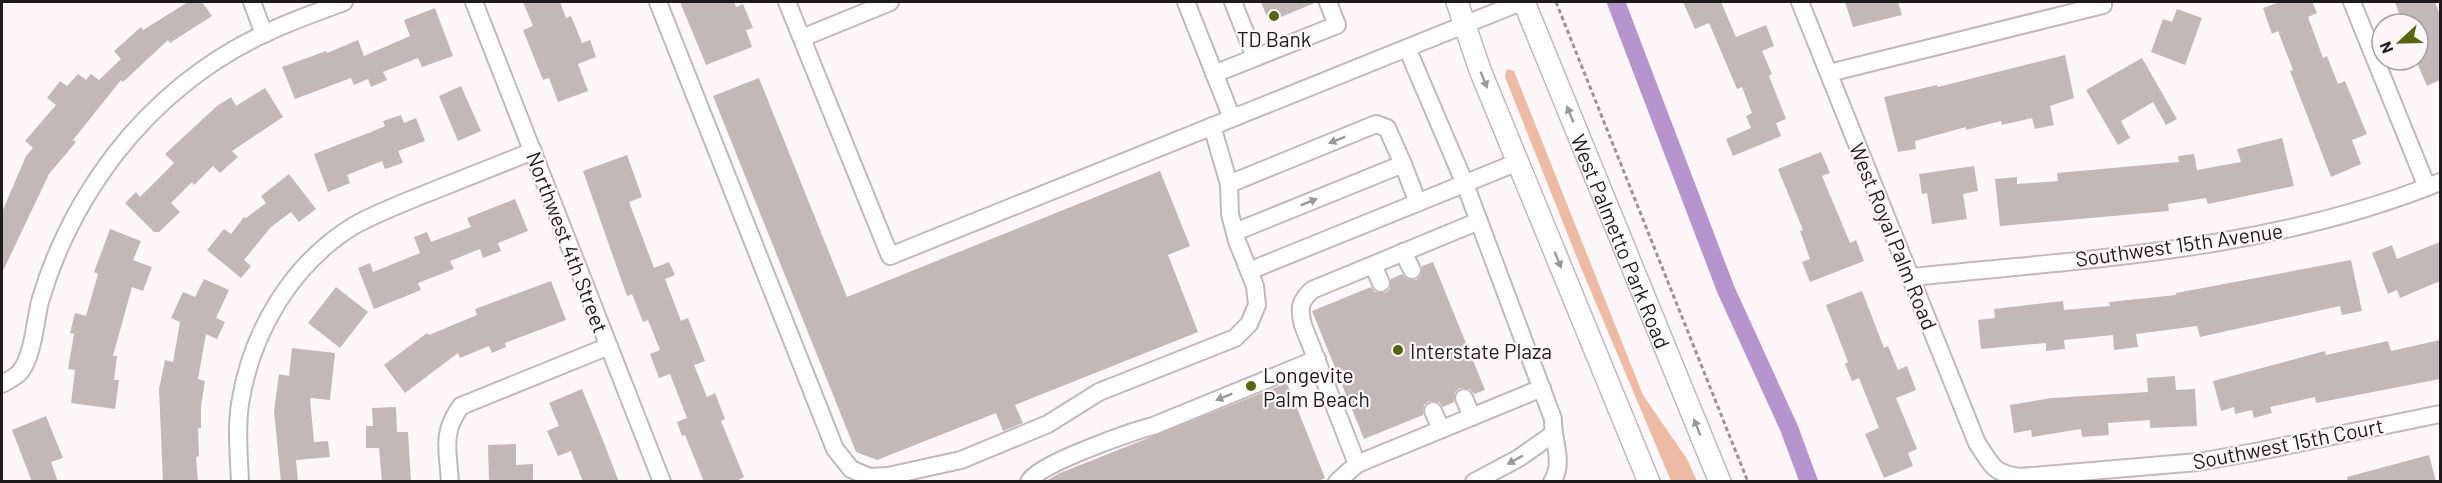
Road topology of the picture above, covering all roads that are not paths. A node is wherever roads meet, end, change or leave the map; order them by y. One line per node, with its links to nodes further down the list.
1 (252, 2): 16 (street)
2 (344, 2): 16 (street)
3 (474, 2): 24 (street, Northwest 4th Street)
4 (658, 2): 36 (street)
5 (787, 2): 17 (street)
6 (890, 2): 17 (street)
7 (1186, 2): 21 (street)
8 (1233, 2): 19 (street)
9 (1328, 2): 19 (street)
10 (1457, 2): 15 (main road)
11 (1523, 2): 15 (street); 59 (main road, West Palmetto Park Road, one-way to 11)
12 (1800, 2): 20 (street, West Royal Palm Road)
13 (2352, 2): 29 (street)
14 (2103, 5): 20 (street)
15 (1465, 24): 18 (street); 25 (main road, one-way to 25)
16 (264, 34): 41 (street)
17 (802, 38): 23 (street)
18 (1407, 48): 22 (street); 28 (street)
19 (1255, 57): 21 (street)
20 (1829, 73): 37 (street, West Royal Palm Road)
21 (1214, 74): 22 (street)
22 (1232, 118): 23 (street)
23 (1212, 126): 27 (street)
24 (533, 152): 39 (street, Northwest 4th Street); 51 (street)
25 (1518, 162): 28 (street); 58 (main road, one-way to 58)
26 (1403, 165): 27 (street, one-way to 27); 30 (street); 32 (street, one-way to 26)
27 (1229, 184): 32 (street)
28 (1465, 184): 30 (street); 31 (street)
29 (2434, 184): 37 (street, Southwest 15th Avenue)
30 (1418, 203): 36 (street)
31 (1479, 221): 33 (street); 42 (street)
32 (1235, 232): 36 (street)
33 (1404, 252): 34 (street); 35 (street)
34 (1373, 265): 38 (street); 40 (street)
35 (1412, 270)
36 (1249, 271)
37 (1911, 277): 50 (street, West Royal Palm Road)
38 (1381, 283)
39 (609, 346): 52 (street); 53 (street, Northwest 4th Street)
40 (1317, 359): 49 (street); 54 (street, one-way to 54)
41 (2, 384)
42 (1542, 388): 46 (street); 48 (street)
43 (1464, 398): 46 (street)
44 (1433, 411): 47 (street)
45 (2440, 414): 50 (street, Southwest 15th Court)
46 (1472, 417): 47 (street)
47 (1441, 429): 49 (street)
48 (1553, 434): 56 (street, one-way to 56); 57 (street)
49 (1357, 464): 55 (street)
50 (1994, 468)
51 (240, 482)
52 (450, 482)
53 (662, 482)
54 (1029, 482)
55 (1338, 482)
56 (1474, 482)
57 (1552, 482)
58 (1649, 482)
59 (1720, 482)

